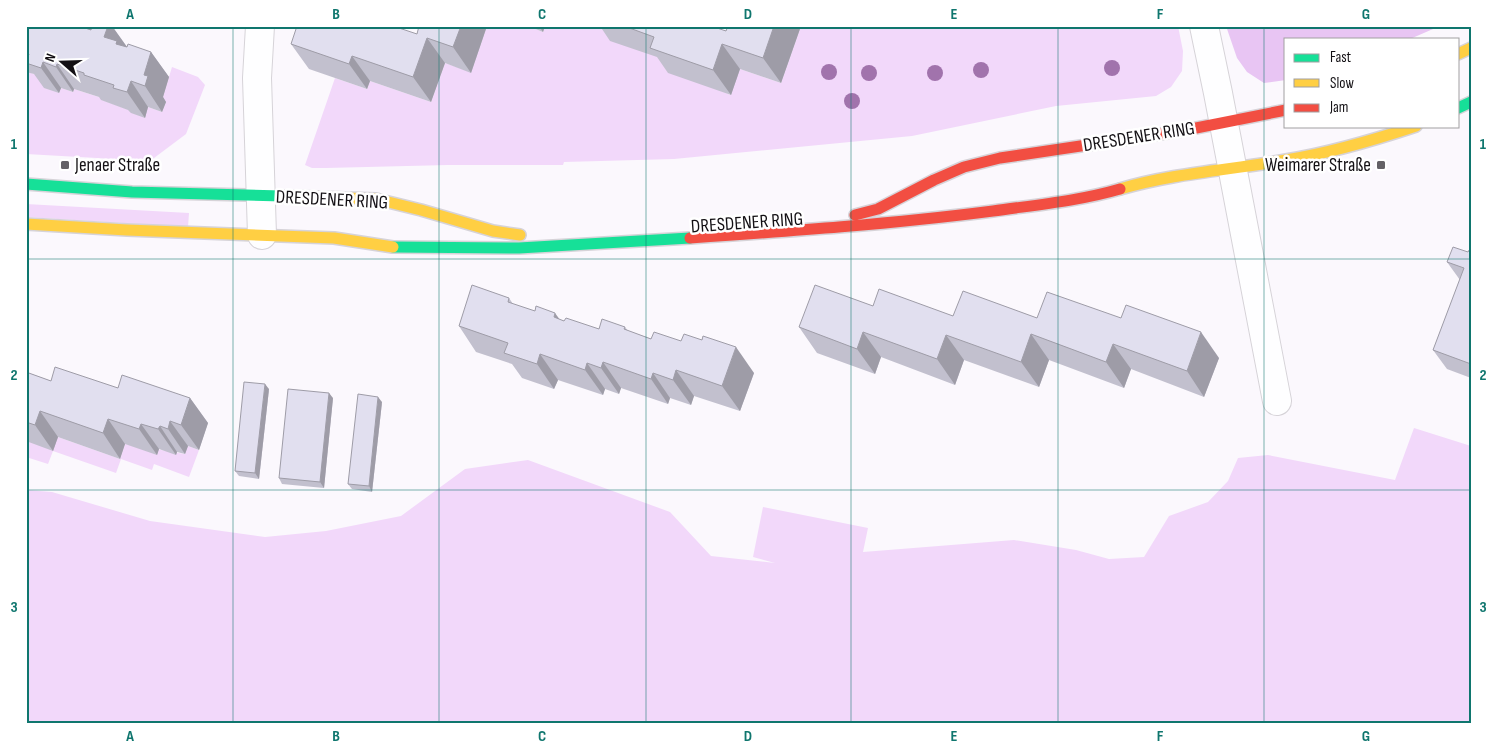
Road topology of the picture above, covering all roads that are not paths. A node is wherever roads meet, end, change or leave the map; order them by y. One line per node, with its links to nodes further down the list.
1 (260, 26): 8 (street)
2 (1204, 26): 4 (street)
3 (1284, 110): 4 (street, DRESDENER RING)
4 (1224, 123): 6 (street); 10 (street, DRESDENER RING)
5 (1410, 128): 6 (street, DRESDENER RING)
6 (1232, 168): 11 (street, DRESDENER RING); 13 (street)
7 (26, 184): 8 (street, DRESDENER RING)
8 (261, 196): 11 (street, DRESDENER RING); 12 (street, DRESDENER RING)
9 (26, 224): 11 (street, DRESDENER RING)
10 (564, 234)
11 (262, 235)
12 (527, 235)
13 (1277, 401)

